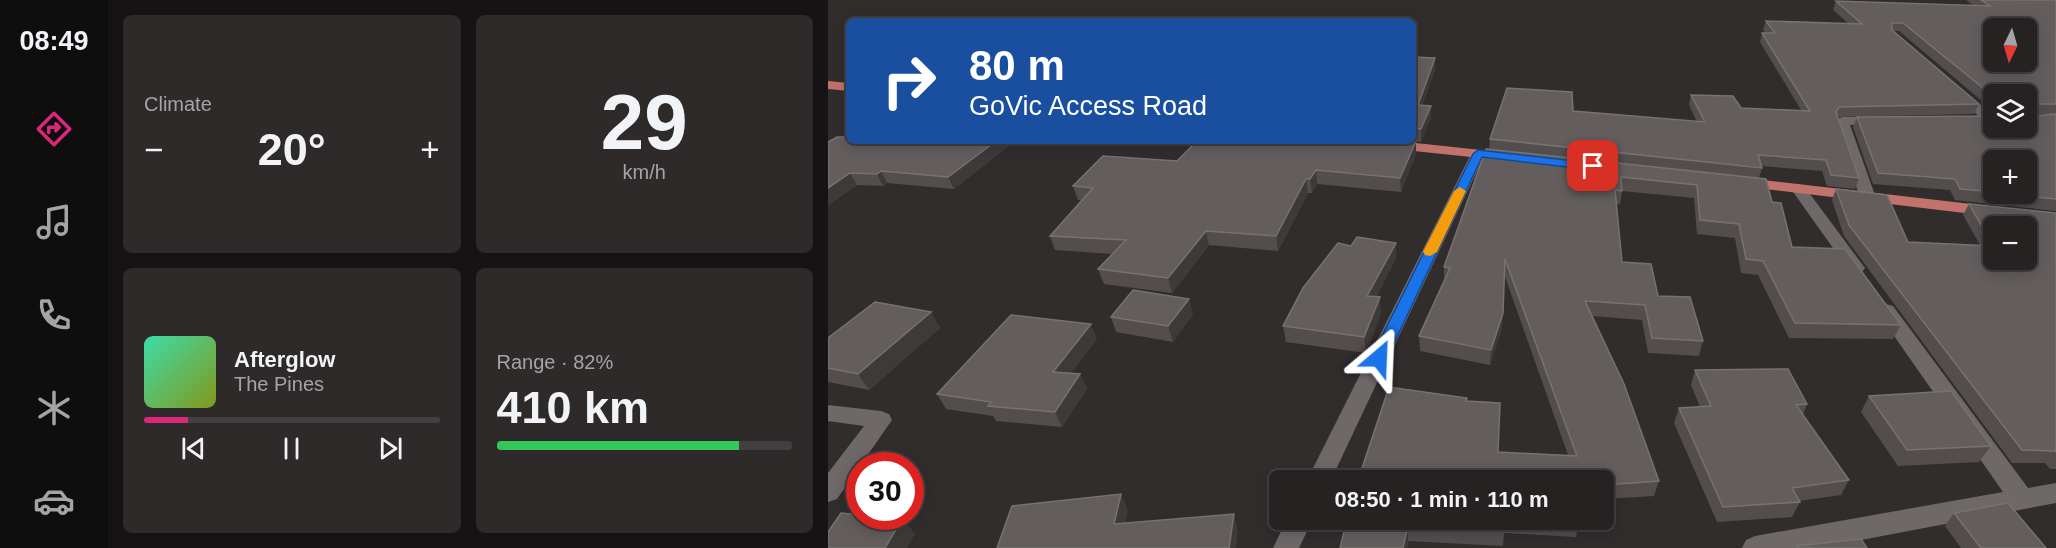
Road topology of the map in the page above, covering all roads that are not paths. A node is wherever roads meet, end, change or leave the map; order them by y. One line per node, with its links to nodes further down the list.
1 (828, 85): 2 (main road)
2 (846, 87)
3 (1951, 87): 4 (street)
4 (1983, 112)
5 (1969, 120): 6 (street)
6 (1983, 120)
7 (1888, 121): 13 (street)
8 (1385, 144): 9 (main road)
9 (1478, 154): 10 (main road); 16 (street)
10 (1526, 159)
11 (1728, 181): 12 (main road)
12 (1799, 189): 13 (main road); 19 (street)
13 (1868, 198): 14 (main road)
14 (2009, 213)
15 (828, 413): 17 (street)
16 (1324, 470)
17 (828, 492)
18 (2056, 493): 19 (street)
19 (2022, 499): 21 (street)
20 (1295, 530): 22 (street)
21 (1764, 547)
22 (1286, 548)

